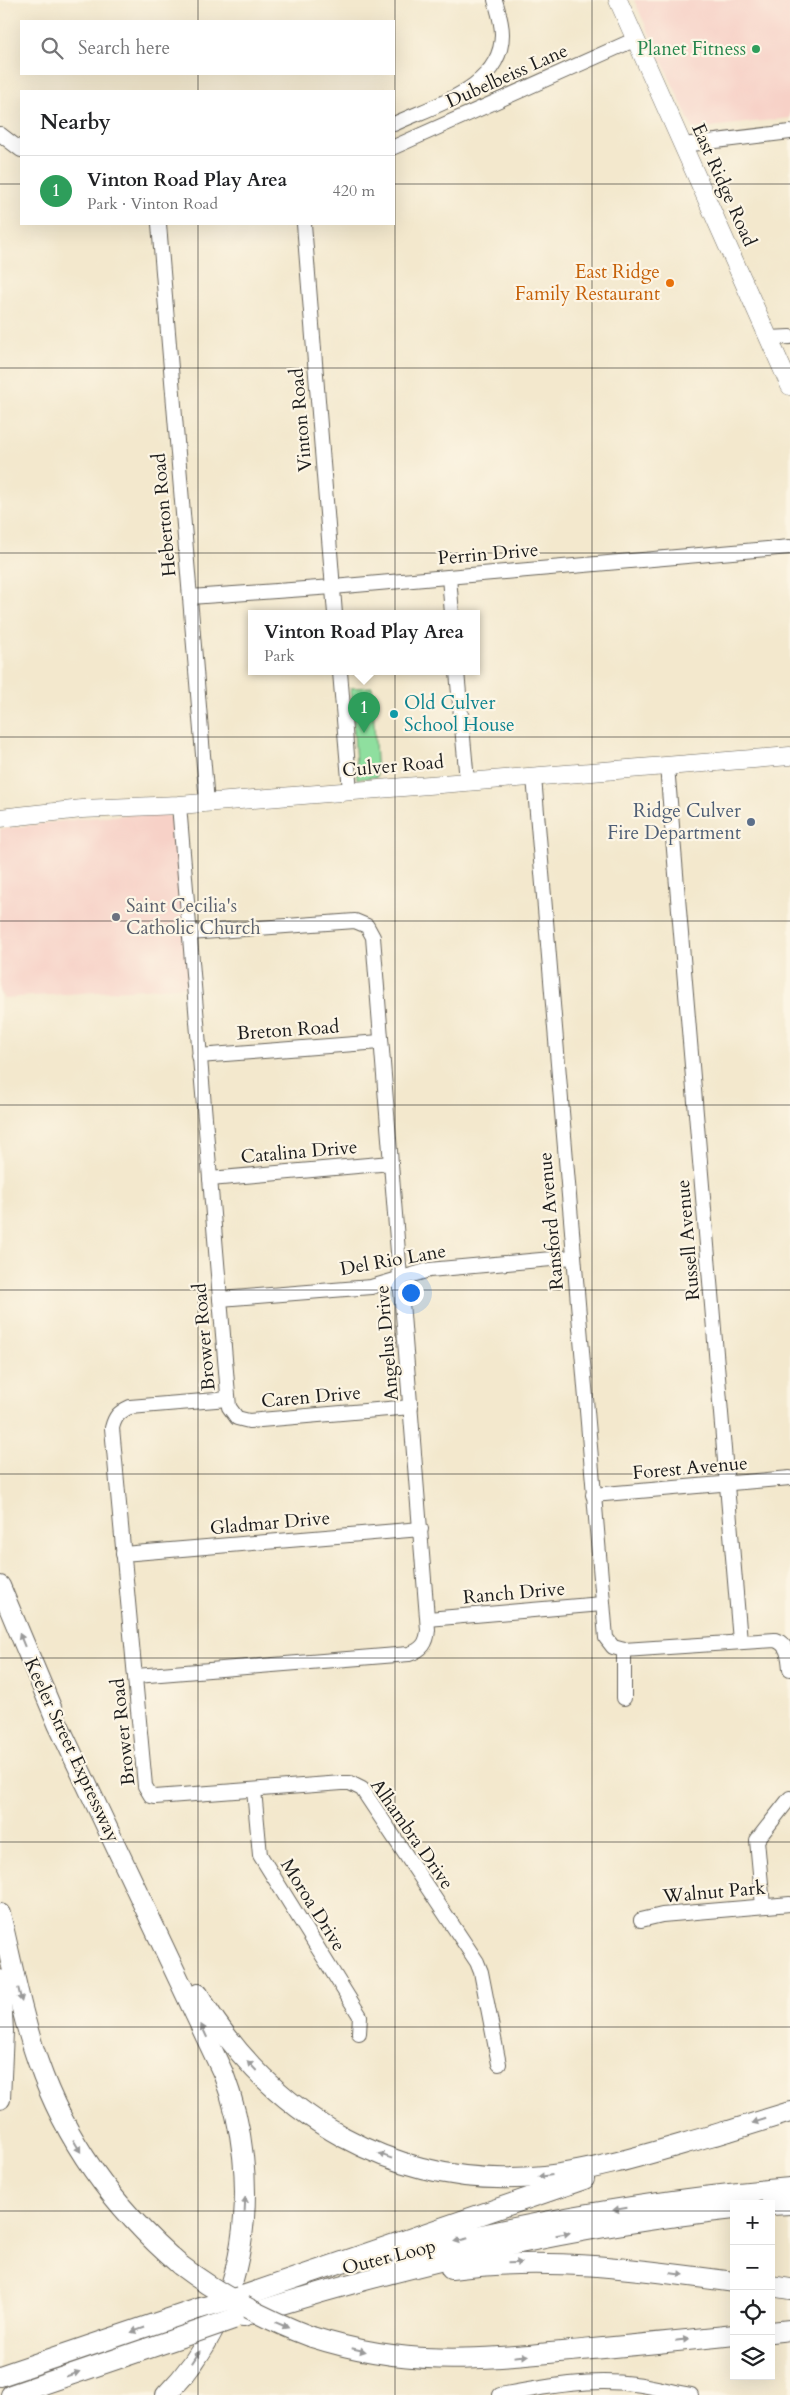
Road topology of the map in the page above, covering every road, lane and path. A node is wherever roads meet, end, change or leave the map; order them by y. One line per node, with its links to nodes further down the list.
1 (495, 0): 4 (street)
2 (618, 0): 3 (main road, East Ridge Road)
3 (636, 39): 7 (main road, East Ridge Road); 8 (street, Dubelbeiss Lane)
4 (395, 124)
5 (790, 132): 7 (street)
6 (0, 134): 9 (street)
7 (683, 145): 13 (main road, East Ridge Road)
8 (395, 147)
9 (20, 149)
10 (159, 225): 18 (street, Heberton Road)
11 (304, 225): 17 (street, Vinton Road)
12 (790, 337): 13 (street)
13 (769, 338): 14 (main road, East Ridge Road)
14 (790, 386)
15 (790, 547): 16 (street, Perrin Drive)
16 (449, 576): 17 (street, Perrin Drive); 20 (street)
17 (333, 587): 18 (street, Perrin Drive); 19 (street, Vinton Road)
18 (190, 597): 28 (street, Heberton Road)
19 (335, 610)
20 (452, 610)
21 (340, 675): 27 (street)
22 (457, 675): 26 (street)
23 (790, 756): 24 (main road, Culver Road)
24 (667, 766): 25 (main road, Culver Road); 42 (street, Russell Avenue)
25 (534, 777): 26 (main road, Culver Road); 36 (street, Ransford Avenue)
26 (467, 782): 27 (main road, Culver Road)
27 (350, 791): 28 (main road, Culver Road)
28 (207, 803): 29 (main road, Culver Road)
29 (179, 805): 30 (main road, Culver Road); 31 (street, Brower Road)
30 (0, 818)
31 (189, 933): 32 (street, Angelus Drive); 33 (street, Brower Road)
32 (380, 1042): 33 (street, Breton Road); 34 (street, Angelus Drive)
33 (199, 1056): 35 (street, Brower Road)
34 (391, 1163): 35 (street, Catalina Drive); 37 (street, Angelus Drive)
35 (210, 1179): 38 (street, Brower Road)
36 (573, 1258): 37 (street, Del Rio Lane); 43 (street, Ransford Avenue)
37 (400, 1278): 38 (street, Del Rio Lane); 40 (street, Angelus Drive)
38 (220, 1299): 39 (street, Brower Road)
39 (228, 1399): 40 (street, Caren Drive); 45 (street, Brower Road)
40 (411, 1407): 44 (street, Angelus Drive)
41 (790, 1478): 42 (street, Forest Avenue)
42 (727, 1484): 43 (street, Forest Avenue); 49 (street, Russell Avenue)
43 (593, 1495): 47 (street, Ransford Avenue)
44 (420, 1529): 45 (street, Gladmar Drive); 48 (street, Angelus Drive)
45 (123, 1554): 52 (street, Brower Road)
46 (0, 1586): 57 (highway, Keeler Street Expressway, one-way to 46)
47 (602, 1604): 48 (street, Ranch Drive); 50 (street, Ransford Avenue)
48 (428, 1619): 52 (street, Angelus Drive)
49 (740, 1642): 50 (street); 51 (street)
50 (624, 1650): 53 (street)
51 (790, 1669)
52 (136, 1676): 55 (street, Brower Road)
53 (624, 1698)
54 (254, 1790): 55 (street, Alhambra Drive); 63 (street, Moroa Drive); 64 (street, Alhambra Drive)
55 (151, 1796)
56 (790, 1798): 59 (street)
57 (123, 1859): 67 (highway, one-way to 57); 86 (highway, one-way to 57)
58 (790, 1904): 59 (street, Walnut Park)
59 (763, 1906): 61 (street, Walnut Park)
60 (0, 1914): 83 (highway, one-way to 83, bridge)
61 (641, 1920)
62 (0, 1980): 65 (highway)
63 (359, 2033)
64 (499, 2064)
65 (0, 2099)
66 (790, 2112): 67 (highway, one-way to 67)
67 (728, 2131): 79 (highway)
68 (790, 2177): 70 (highway)
69 (790, 2188): 70 (highway, Outer Loop)
70 (655, 2203): 79 (highway, Outer Loop, one-way to 79)
71 (790, 2204): 72 (highway)
72 (775, 2205)
73 (730, 2210): 80 (highway, Outer Loop, one-way to 73)
74 (775, 2214): 75 (highway)
75 (790, 2215)
76 (730, 2282): 80 (highway, one-way to 76)
77 (775, 2287): 78 (highway)
78 (790, 2289)
79 (243, 2296): 84 (highway, Outer Loop, one-way to 84, bridge)
80 (295, 2300): 85 (highway, Outer Loop, one-way to 80, bridge)
81 (790, 2330): 82 (highway)
82 (775, 2332)
83 (730, 2335)
84 (0, 2376)
85 (10, 2395)
86 (166, 2395)
87 (500, 2395): 88 (street)
88 (691, 2395)

